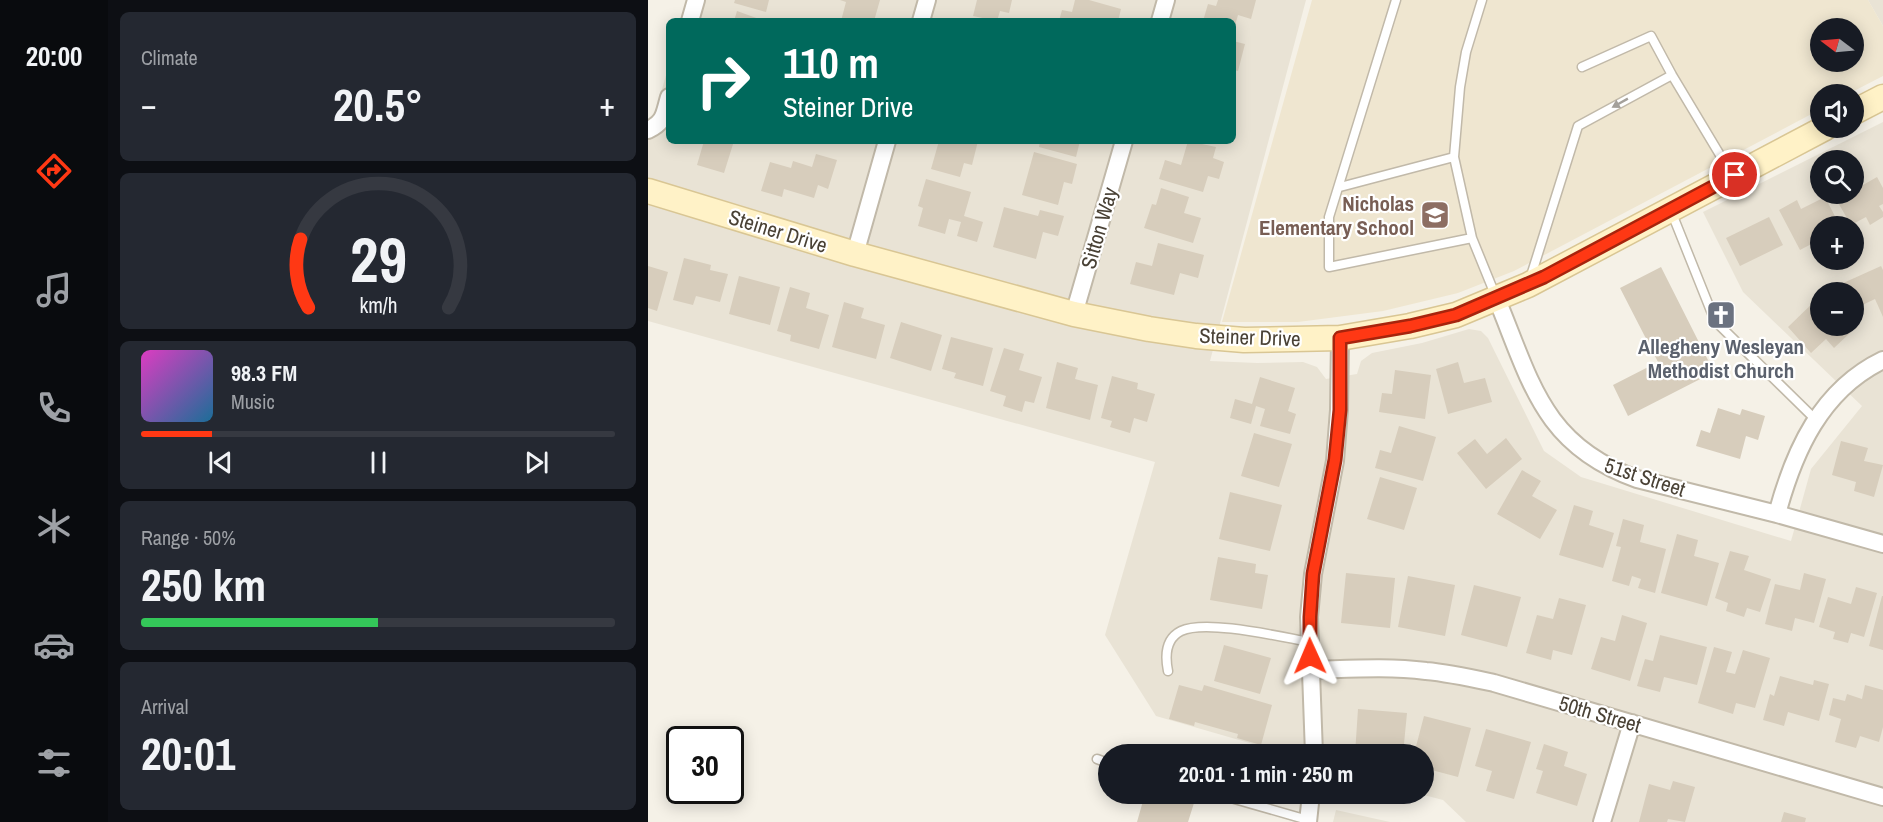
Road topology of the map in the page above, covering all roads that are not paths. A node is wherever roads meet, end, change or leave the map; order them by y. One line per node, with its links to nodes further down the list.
1 (696, 0): 6 (street)
2 (927, 0): 7 (street)
3 (1166, 0): 8 (street)
4 (1396, 0): 20 (lane)
5 (1482, 0): 18 (lane)
6 (691, 18)
7 (922, 18)
8 (1161, 18)
9 (1582, 67): 10 (lane)
10 (1672, 75): 19 (lane); 25 (lane, one-way to 25)
11 (1883, 97): 12 (street)
12 (1864, 107)
13 (666, 108): 14 (street)
14 (648, 130)
15 (1810, 136): 19 (street, Steiner Drive)
16 (886, 144): 24 (street)
17 (1123, 144): 27 (street, Sitton Way)
18 (1454, 158): 20 (lane); 23 (lane)
19 (1735, 175): 22 (street, Steiner Drive)
20 (1340, 187): 23 (lane)
21 (648, 191): 24 (street, Steiner Drive)
22 (1671, 211): 25 (street, Steiner Drive); 30 (lane)
23 (1472, 238): 26 (lane)
24 (855, 254): 27 (street, Steiner Drive)
25 (1528, 285): 26 (street, Steiner Drive)
26 (1497, 297): 28 (street, Steiner Drive); 31 (street, 51st Street)
27 (1074, 314): 28 (street, Steiner Drive)
28 (1340, 338): 33 (street)
29 (1883, 360): 30 (street)
30 (1816, 420): 31 (street)
31 (1777, 514): 32 (street, 51st Street)
32 (1883, 544)
33 (1310, 642): 34 (street); 35 (lane)
34 (1311, 670): 36 (street, 50th Street); 37 (street)
35 (1168, 671)
36 (1632, 723): 38 (street, 50th Street); 42 (street)
37 (1314, 744)
38 (1883, 797)
39 (1251, 804): 41 (lane)
40 (1310, 804): 41 (street)
41 (1308, 821)
42 (1602, 822)

